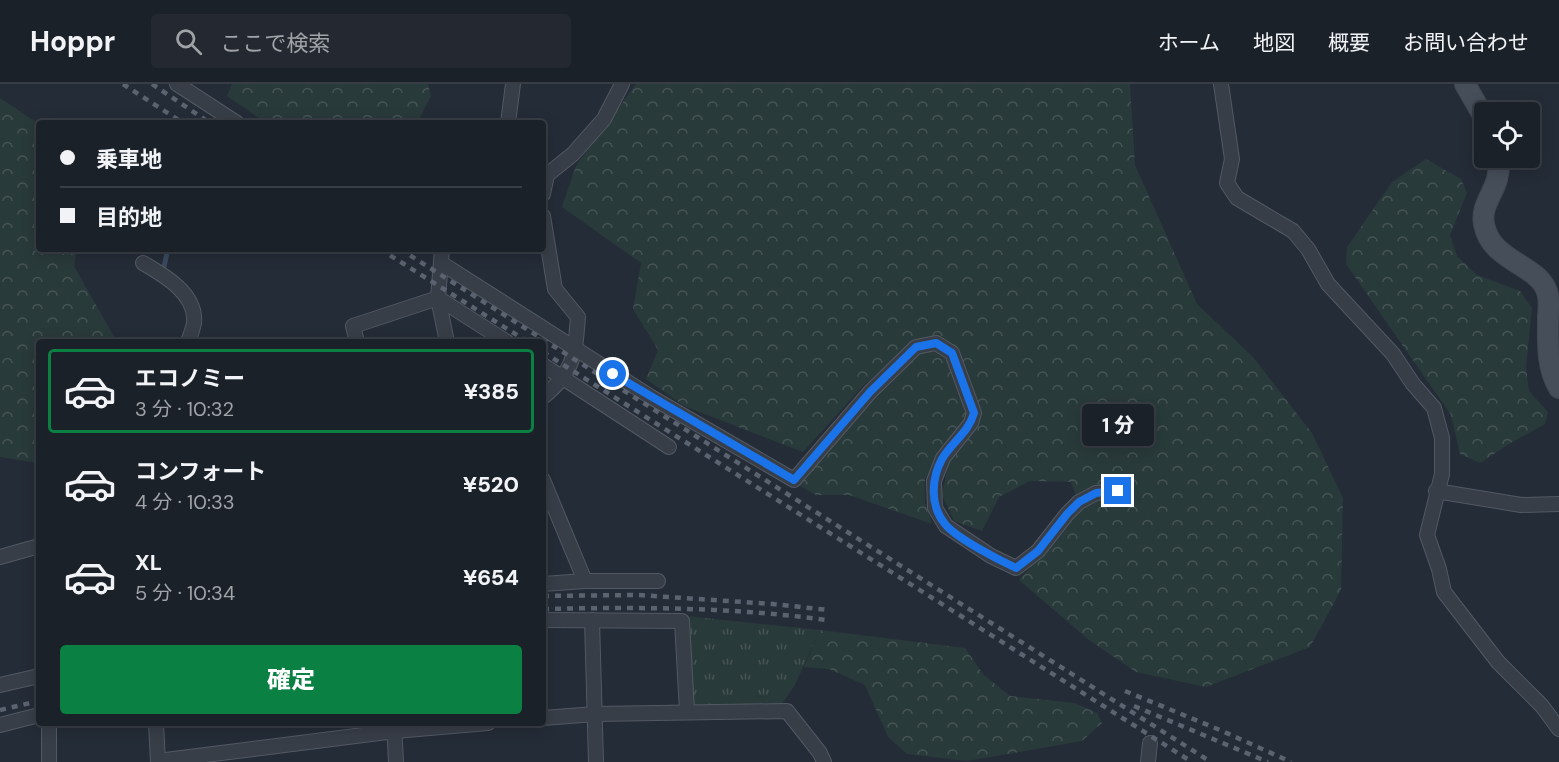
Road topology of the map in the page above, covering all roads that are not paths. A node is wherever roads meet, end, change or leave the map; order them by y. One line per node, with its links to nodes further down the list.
1 (177, 84): 7 (street)
2 (513, 84): 8 (street)
3 (622, 84): 10 (street)
4 (1221, 84): 26 (street)
5 (1465, 84): 6 (street)
6 (1475, 102)
7 (232, 120)
8 (508, 120)
9 (1498, 168): 22 (street)
10 (546, 180)
11 (546, 234): 19 (street)
12 (441, 256): 14 (street); 19 (street)
13 (143, 263): 15 (street)
14 (438, 297): 16 (street); 17 (street); 18 (street)
15 (189, 339)
16 (356, 339)
17 (446, 339)
18 (502, 339)
19 (576, 350): 21 (street); 25 (street)
20 (546, 367): 21 (street)
21 (564, 379): 23 (street); 24 (street)
22 (1559, 388)
23 (546, 394)
24 (669, 447)
25 (1118, 491)
26 (1436, 492): 27 (street); 47 (street)
27 (1559, 504)
28 (549, 509): 31 (street)
29 (36, 547): 30 (street)
30 (0, 556)
31 (585, 581): 32 (street); 33 (street)
32 (658, 581)
33 (546, 584)
34 (546, 620): 35 (street)
35 (592, 620): 38 (street); 39 (street)
36 (36, 677): 37 (street)
37 (0, 685)
38 (687, 712): 39 (street); 53 (street)
39 (595, 714): 41 (street); 52 (street)
40 (36, 716): 42 (street)
41 (546, 718)
42 (0, 725)
43 (49, 726): 49 (street)
44 (156, 726): 50 (street)
45 (418, 726): 46 (street)
46 (395, 727): 50 (street); 51 (street)
47 (1559, 729)
48 (1150, 743): 54 (street)
49 (50, 762)
50 (158, 762)
51 (396, 762)
52 (596, 762)
53 (824, 762)
54 (1148, 762)

